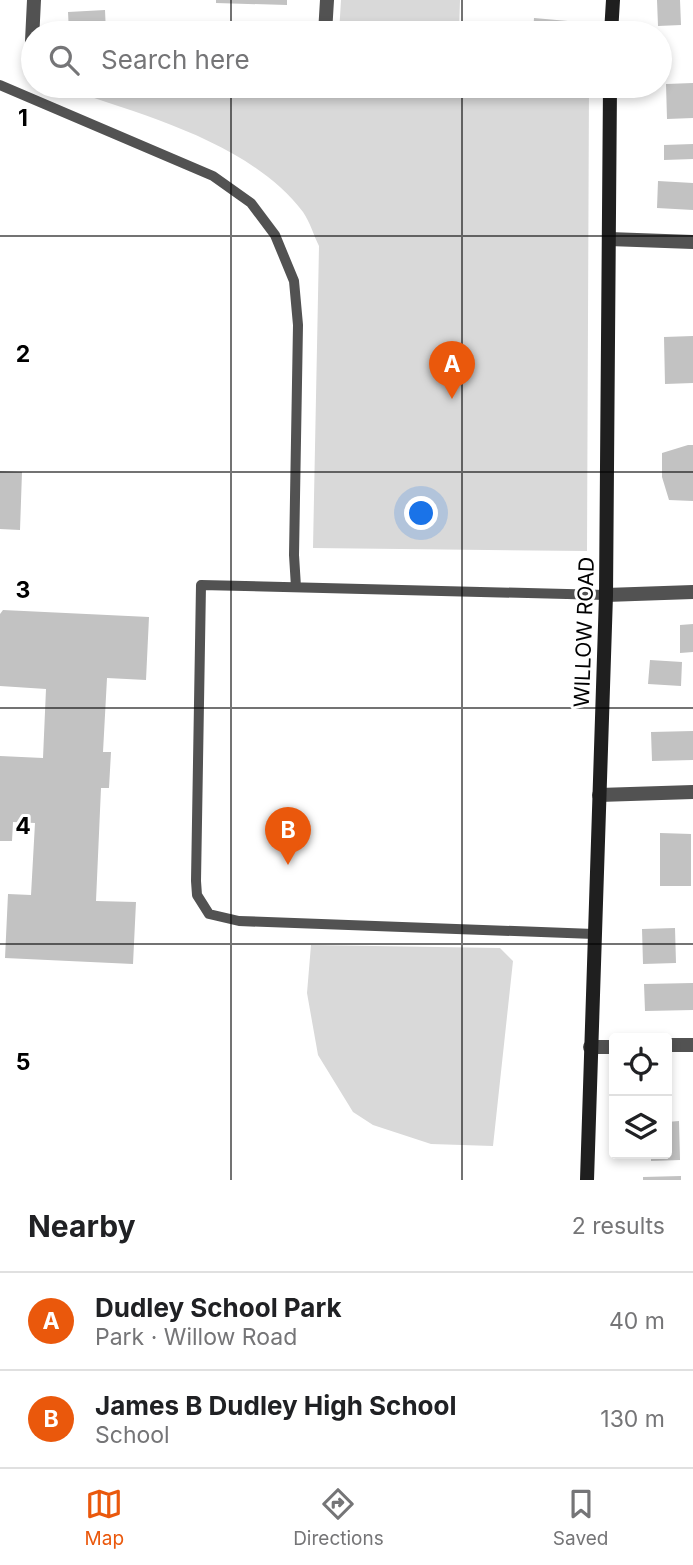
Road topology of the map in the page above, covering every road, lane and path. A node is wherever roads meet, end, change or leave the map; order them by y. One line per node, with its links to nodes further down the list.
1 (34, 0): 4 (street)
2 (327, 0): 5 (street)
3 (613, 0): 6 (street)
4 (33, 21)
5 (326, 21)
6 (612, 21)
7 (0, 85): 8 (lane)
8 (21, 94)
9 (30, 98): 13 (lane)
10 (610, 98): 11 (street, WILLOW ROAD)
11 (609, 239): 12 (street); 15 (street, WILLOW ROAD)
12 (693, 242)
13 (296, 587): 15 (lane); 18 (lane)
14 (693, 592): 15 (street)
15 (606, 595): 17 (street, WILLOW ROAD)
16 (693, 792): 17 (street)
17 (599, 795): 18 (street, WILLOW ROAD)
18 (594, 934): 21 (street, WILLOW ROAD)
19 (672, 1045): 20 (street)
20 (693, 1045)
21 (590, 1047): 22 (street); 23 (street, WILLOW ROAD)
22 (609, 1047)
23 (587, 1180)

